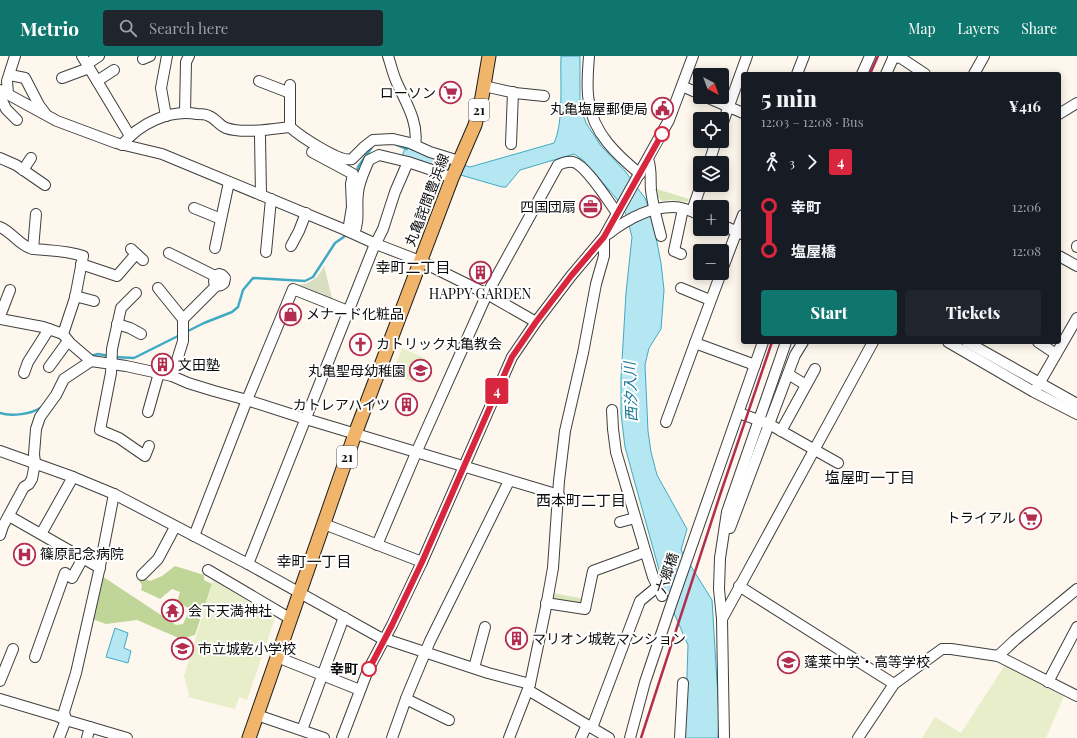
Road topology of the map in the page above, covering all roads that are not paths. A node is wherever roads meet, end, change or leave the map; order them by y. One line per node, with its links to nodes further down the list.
1 (15, 56): 23 (street)
2 (99, 56): 14 (street)
3 (167, 56): 41 (street)
4 (188, 56): 36 (street)
5 (388, 56): 48 (street)
6 (489, 56): 27 (main road, 丸亀詫間豊浜線 / 21)
7 (588, 56): 56 (street)
8 (693, 56): 28 (street)
9 (748, 56): 16 (street)
10 (804, 56): 17 (street)
11 (870, 56): 18 (street)
12 (894, 56): 19 (street); 20 (street)
13 (984, 56): 21 (street)
14 (86, 63): 24 (street); 26 (street)
15 (114, 70): 26 (street)
16 (742, 72)
17 (797, 72)
18 (863, 72)
19 (887, 72)
20 (922, 72)
21 (975, 72)
22 (741, 74): 35 (street)
23 (10, 75): 31 (street); 40 (street)
24 (62, 78)
25 (259, 80): 43 (street)
26 (97, 81): 44 (street)
27 (484, 86): 30 (street); 53 (main road, 丸亀詫間豊浜線 / 21)
28 (682, 86): 29 (street); 52 (street)
29 (693, 91)
30 (514, 92): 32 (street); 46 (street)
31 (2, 93): 40 (street); 42 (street)
32 (544, 96)
33 (1077, 103): 39 (street)
34 (721, 104): 35 (street)
35 (728, 107): 37 (street); 38 (street)
36 (184, 112): 41 (street); 43 (street)
37 (726, 112)
38 (741, 112)
39 (1061, 113)
40 (46, 115): 47 (street)
41 (166, 116): 44 (street)
42 (17, 120)
43 (290, 127): 48 (street)
44 (130, 136): 47 (street)
45 (260, 136): 61 (street)
46 (511, 144)
47 (122, 145): 58 (street)
48 (415, 145): 53 (street)
49 (312, 152): 71 (street)
50 (0, 158): 55 (street)
51 (31, 158): 55 (street)
52 (648, 159): 56 (street); 63 (street)
53 (459, 161): 57 (main road, 丸亀詫間豊浜線 / 21)
54 (408, 162): 57 (street); 71 (street); 75 (street)
55 (23, 170): 59 (street)
56 (638, 176): 65 (street)
57 (452, 178): 85 (main road, 丸亀詫間豊浜線 / 21)
58 (229, 182): 61 (street); 68 (street)
59 (45, 185)
60 (698, 192): 64 (street)
61 (266, 197): 66 (street); 79 (street)
62 (194, 208): 68 (street)
63 (653, 210): 64 (street); 73 (street); 74 (street)
64 (691, 211): 82 (street)
65 (618, 212): 74 (street); 93 (street)
66 (306, 213): 71 (street); 76 (street)
67 (36, 214): 78 (street)
68 (221, 219): 77 (street)
69 (0, 227): 78 (street)
70 (729, 228): 72 (street)
71 (351, 232): 75 (street)
72 (740, 233): 83 (street)
73 (661, 236)
74 (604, 237): 100 (street); 149 (street)
75 (376, 244): 85 (street); 97 (street)
76 (291, 246)
77 (215, 248)
78 (33, 249): 86 (street)
79 (266, 252)
80 (169, 253): 101 (street)
81 (137, 254): 86 (street)
82 (681, 254)
83 (729, 256)
84 (1061, 257): 87 (street)
85 (420, 261): 93 (street); 138 (main road, 丸亀詫間豊浜線 / 21)
86 (81, 264): 94 (street)
87 (1077, 266)
88 (718, 280): 95 (street)
89 (158, 288): 101 (street)
90 (680, 288): 95 (street)
91 (10, 290): 98 (street)
92 (136, 293): 102 (street)
93 (487, 294): 100 (street); 142 (street)
94 (75, 296): 96 (street); 105 (street)
95 (710, 300): 106 (street)
96 (94, 301)
97 (348, 311): 127 (street); 133 (street)
98 (0, 317): 103 (street)
99 (1077, 318): 115 (street)
100 (536, 322): 145 (street)
101 (183, 323): 124 (street)
102 (117, 324): 104 (street); 117 (street)
103 (49, 330): 105 (street); 121 (street)
104 (141, 334)
105 (66, 338): 116 (street); 119 (street)
106 (695, 343): 118 (street); 135 (street)
107 (762, 344): 118 (street, 六郷橋)
108 (785, 344): 134 (street)
109 (802, 344): 123 (street)
110 (872, 344): 140 (street)
111 (956, 344): 114 (street)
112 (970, 344): 114 (street)
113 (1041, 344): 115 (street)
114 (980, 350): 126 (street)
115 (1056, 354): 126 (street)
116 (89, 359): 117 (street); 143 (street)
117 (112, 360): 122 (street); 139 (street)
118 (755, 365): 131 (street, 六郷橋)
119 (49, 367)
120 (815, 369): 125 (street)
121 (24, 372)
122 (159, 373): 124 (street); 130 (street)
123 (788, 374): 125 (street); 136 (street)
124 (172, 376): 127 (street)
125 (806, 385): 137 (street)
126 (1036, 388): 128 (street); 132 (street)
127 (247, 400): 133 (street); 157 (street)
128 (1077, 404)
129 (612, 410): 151 (street)
130 (148, 412)
131 (739, 413): 134 (street); 211 (street, 六郷橋)
132 (1077, 414)
133 (306, 419): 138 (street); 163 (street)
134 (758, 420): 136 (street); 161 (street)
135 (666, 422)
136 (769, 424): 137 (street); 161 (street)
137 (782, 431): 140 (street)
138 (355, 434): 142 (street); 153 (main road, 丸亀詫間豊浜線 / 21)
139 (148, 446)
140 (814, 450): 144 (street); 168 (street)
141 (0, 451): 143 (street)
142 (416, 453): 145 (street); 158 (street)
143 (36, 463): 146 (street); 150 (street)
144 (838, 463)
145 (464, 466): 147 (street); 162 (street)
146 (73, 477): 148 (street); 155 (street)
147 (509, 481): 149 (street); 180 (street)
148 (114, 494): 154 (street); 164 (street)
149 (559, 495): 172 (street)
150 (9, 516): 155 (street); 156 (street)
151 (635, 518): 152 (street); 159 (street)
152 (620, 522)
153 (324, 524): 158 (street); 170 (main road, 丸亀詫間豊浜線 / 21)
154 (176, 526): 157 (street); 166 (street)
155 (41, 534): 160 (street)
156 (0, 535)
157 (194, 536): 163 (street)
158 (377, 545): 162 (street)
159 (645, 552): 167 (street); 172 (street)
160 (83, 558): 164 (street); 182 (street)
161 (720, 558): 175 (street)
162 (422, 562): 178 (street)
163 (248, 564): 170 (street)
164 (100, 568): 196 (street)
165 (208, 570): 174 (street)
166 (142, 575)
167 (657, 586): 171 (street); 198 (street)
168 (740, 586): 175 (street); 189 (street)
169 (1077, 588): 181 (street)
170 (300, 593): 173 (street); 174 (main road, 丸亀詫間豊浜線 / 21)
171 (662, 596)
172 (546, 603): 190 (street)
173 (344, 617): 178 (street); 185 (street)
174 (291, 618): 183 (main road, 丸亀詫間豊浜線 / 21)
175 (722, 619): 213 (street)
176 (485, 627): 184 (street)
177 (1077, 627): 187 (street)
178 (385, 639): 180 (street); 191 (street)
179 (13, 649): 186 (street)
180 (426, 651): 184 (street); 194 (street)
181 (998, 656): 187 (street); 189 (street)
182 (36, 657)
183 (278, 657): 185 (street); 195 (main road, 丸亀詫間豊浜線 / 21)
184 (474, 668): 190 (street)
185 (322, 675): 191 (street); 200 (street)
186 (0, 681)
187 (1048, 682): 192 (street)
188 (683, 683): 212 (street)
189 (894, 684): 214 (street)
190 (529, 687): 198 (street); 208 (street)
191 (360, 690): 206 (street)
192 (1077, 696)
193 (0, 699): 196 (street)
194 (406, 699): 197 (street); 207 (street)
195 (257, 715): 200 (street); 204 (main road, 丸亀詫間豊浜線 / 21)
196 (66, 720): 199 (street); 201 (street)
197 (449, 720)
198 (589, 726): 209 (street); 210 (street)
199 (90, 727): 202 (street); 203 (street)
200 (302, 730): 205 (street)
201 (59, 738)
202 (87, 738)
203 (127, 738)
204 (249, 738)
205 (324, 738)
206 (342, 738)
207 (392, 738)
208 (509, 738)
209 (581, 738)
210 (609, 738)
211 (630, 738)
212 (680, 738)
213 (724, 738)
214 (858, 738)

